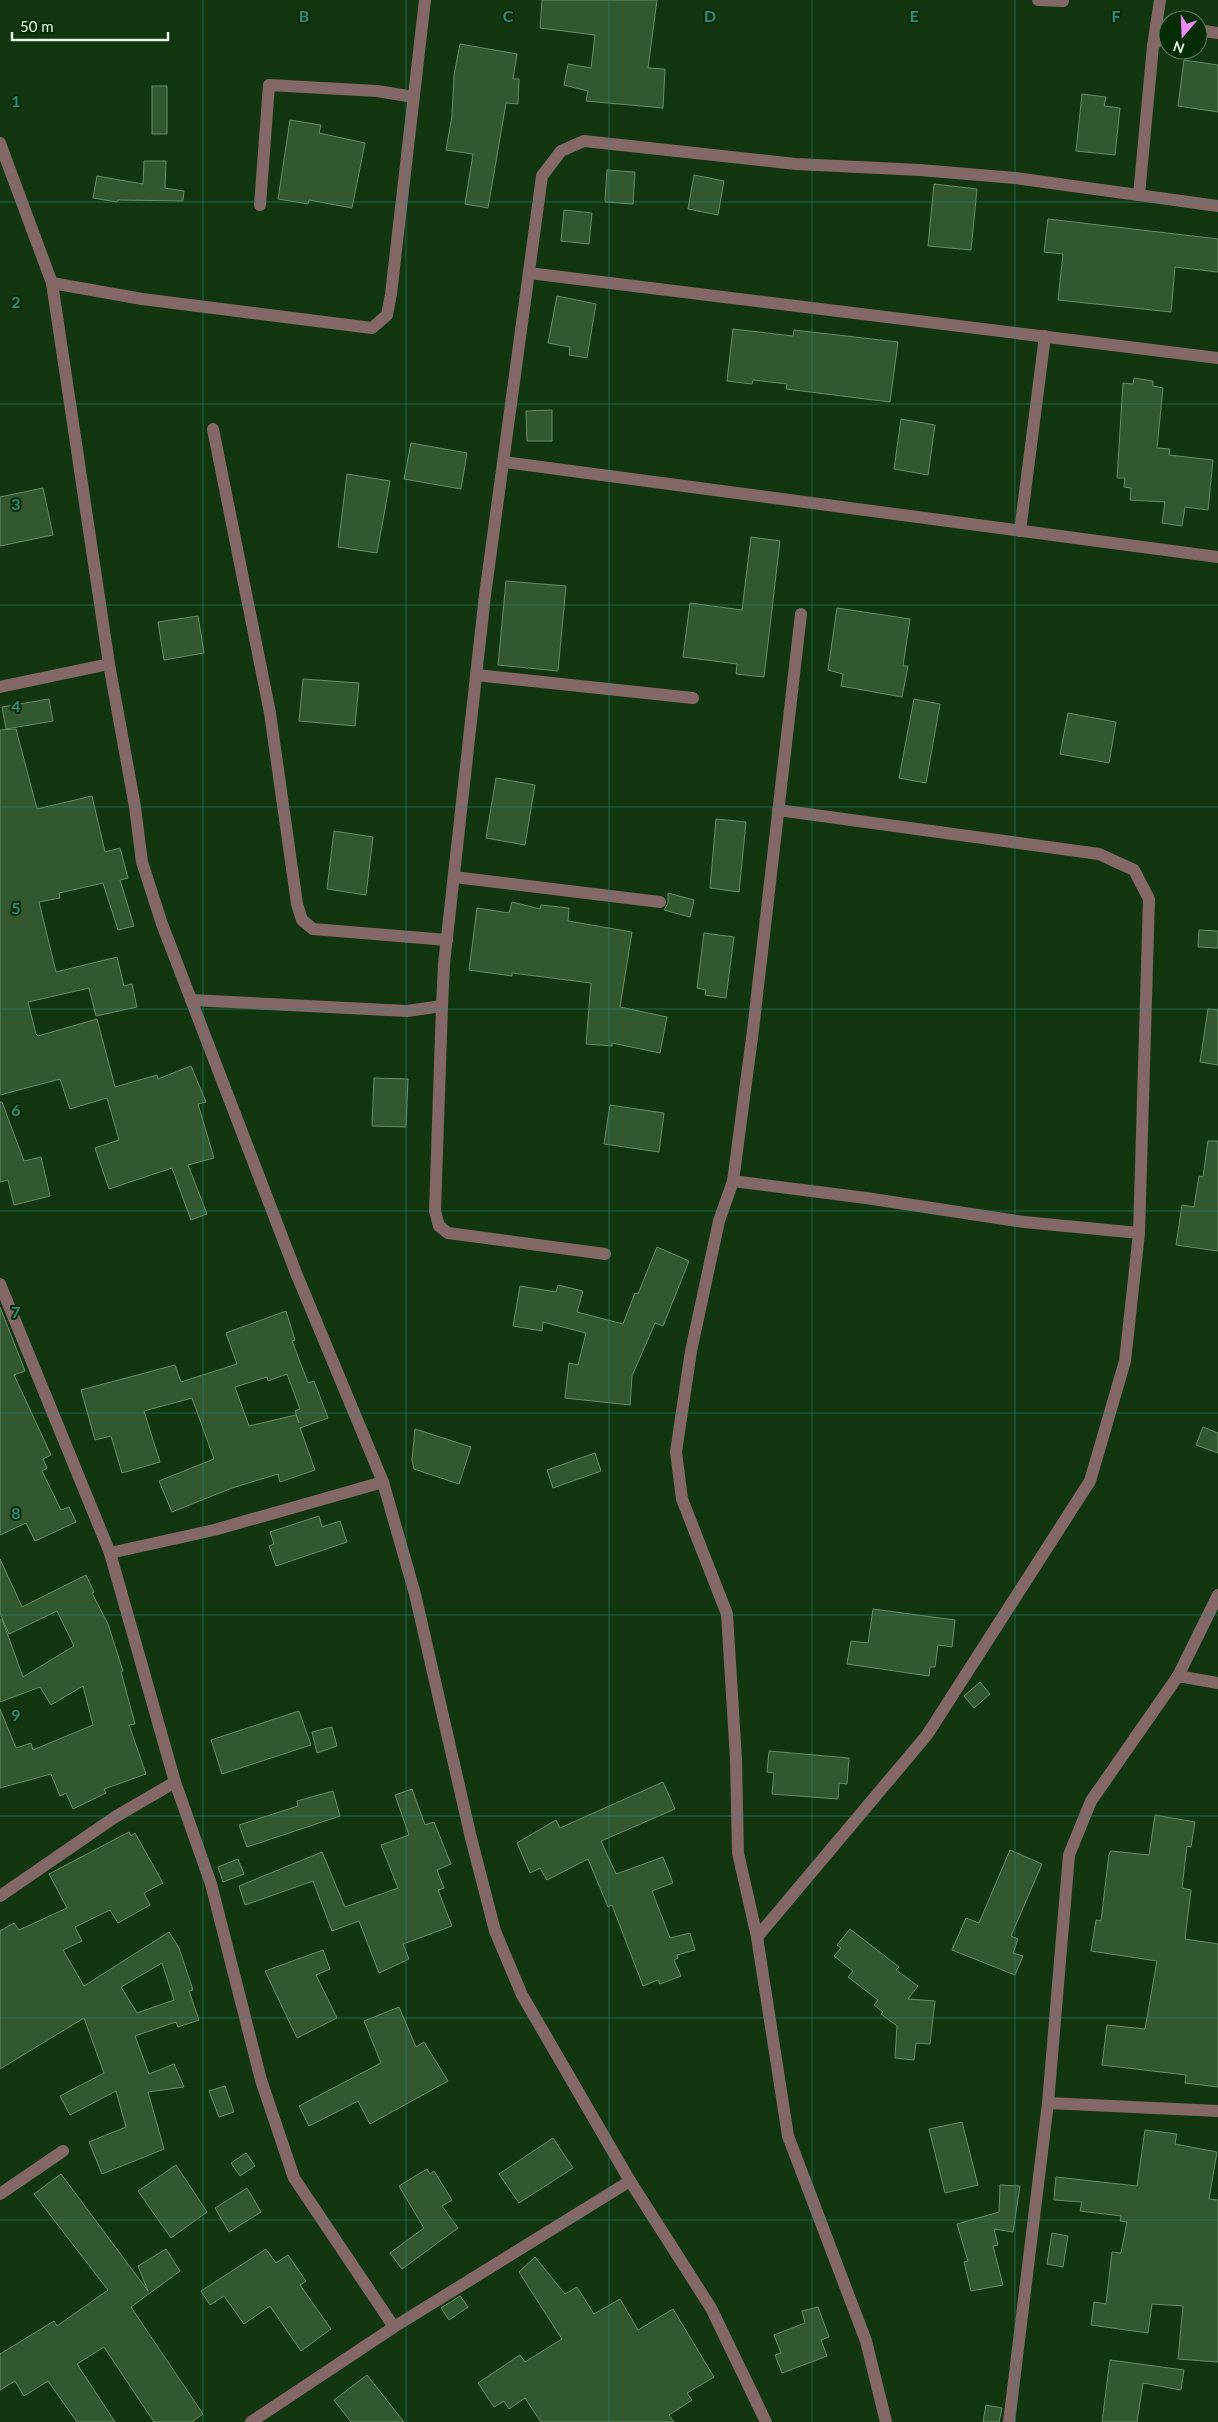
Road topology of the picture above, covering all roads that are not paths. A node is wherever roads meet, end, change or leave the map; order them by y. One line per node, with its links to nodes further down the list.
1 (425, 0): 7 (street)
2 (1038, 0): 4 (street)
3 (1160, 0): 6 (street)
4 (1063, 1)
5 (1158, 40): 6 (street)
6 (1153, 46): 9 (street)
7 (414, 97): 10 (street); 13 (street)
8 (2, 149): 13 (street)
9 (1138, 195): 11 (street); 12 (street)
10 (260, 205)
11 (1218, 206)
12 (529, 273): 14 (street); 17 (street)
13 (52, 283): 21 (street)
14 (1045, 336): 15 (street); 18 (street)
15 (1218, 358)
16 (212, 429): 28 (street)
17 (504, 462): 18 (street); 22 (street)
18 (1020, 531): 19 (street)
19 (1218, 557)
20 (801, 614): 25 (street)
21 (109, 664): 23 (street); 29 (street)
22 (476, 675): 24 (street); 26 (street)
23 (0, 687)
24 (692, 698)
25 (778, 810): 31 (street); 32 (street)
26 (454, 877): 27 (street); 28 (street)
27 (660, 902)
28 (447, 940): 30 (street)
29 (191, 1000): 30 (street); 36 (street)
30 (442, 1006): 33 (street)
31 (733, 1181): 32 (street); 43 (street)
32 (1138, 1233): 43 (street)
33 (605, 1254)
34 (0, 1284): 35 (street)
35 (5, 1307): 37 (street)
36 (383, 1482): 37 (street); 47 (street)
37 (110, 1553): 41 (street)
38 (1218, 1595): 39 (street)
39 (1178, 1676): 40 (street); 44 (street)
40 (1218, 1683)
41 (175, 1782): 42 (street); 49 (street)
42 (0, 1896)
43 (757, 1937): 52 (street)
44 (1048, 2103): 45 (street); 53 (street)
45 (1218, 2111)
46 (63, 2151): 48 (street)
47 (630, 2181): 49 (street); 51 (street)
48 (0, 2194)
49 (394, 2327): 50 (street)
50 (251, 2422)
51 (766, 2422)
52 (886, 2422)
53 (1009, 2422)

